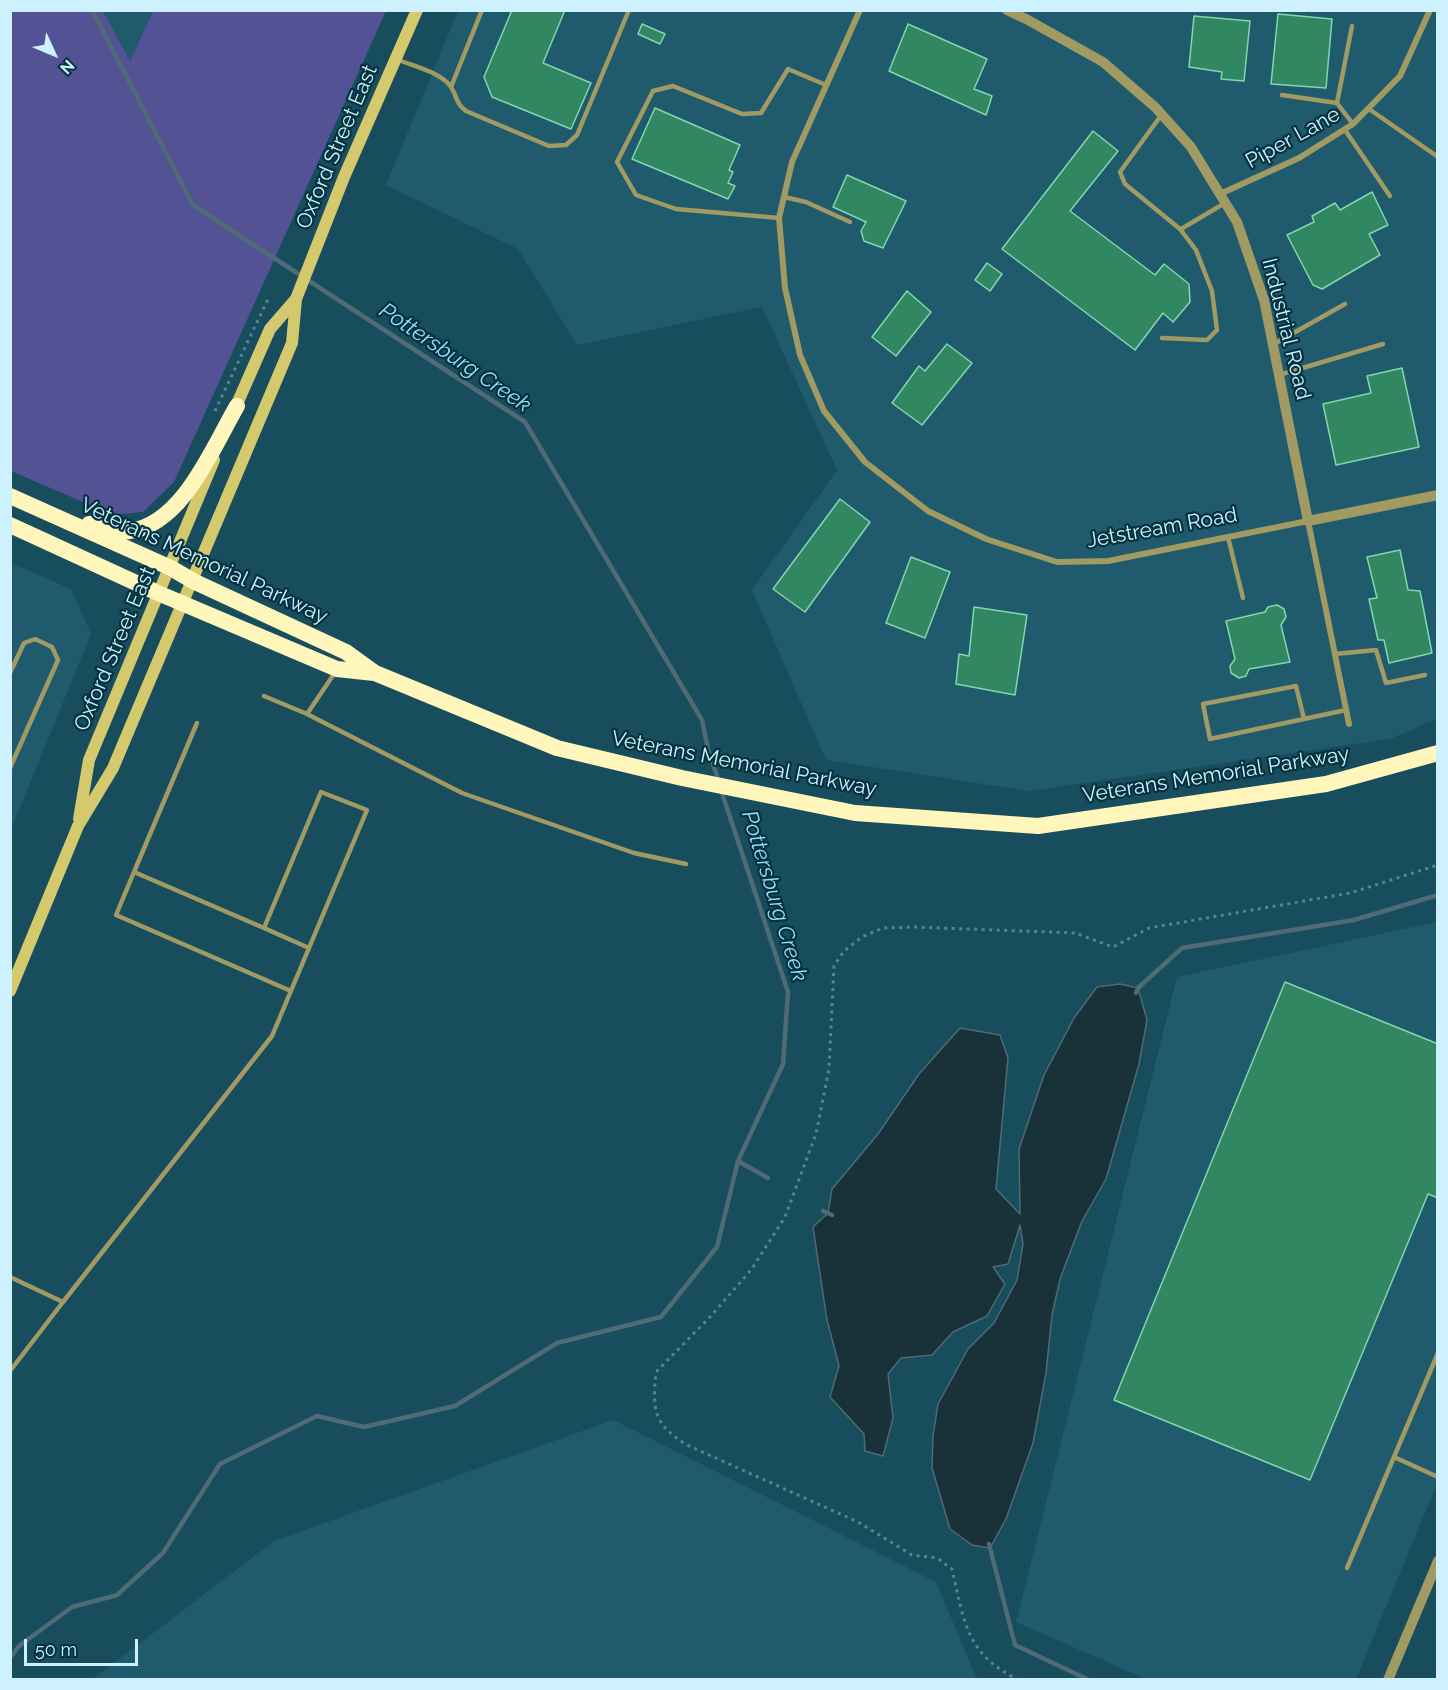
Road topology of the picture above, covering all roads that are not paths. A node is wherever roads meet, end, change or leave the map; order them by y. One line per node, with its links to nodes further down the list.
1 (417, 10): 8 (main road, Oxford Street East)
2 (482, 10): 10 (lane)
3 (629, 10): 10 (lane)
4 (860, 10): 9 (street, Jetstream Road)
5 (1007, 10): 14 (street, Industrial Road)
6 (1430, 10): 13 (street, Piper Lane)
7 (1352, 27): 12 (lane)
8 (395, 59): 10 (lane); 24 (main road, Oxford Street East)
9 (826, 85): 19 (street, Jetstream Road); 21 (lane)
10 (451, 87)
11 (1282, 95): 12 (lane)
12 (1337, 103): 15 (lane)
13 (1369, 109): 15 (street, Piper Lane); 17 (lane)
14 (1162, 114): 20 (street, Industrial Road); 23 (lane)
15 (1353, 124): 16 (street, Piper Lane)
16 (1345, 130): 18 (lane); 20 (street, Piper Lane)
17 (1437, 157)
18 (1390, 196)
19 (784, 197): 21 (street, Jetstream Road); 22 (lane)
20 (1223, 198): 23 (lane); 27 (street, Industrial Road)
21 (779, 218): 36 (street, Jetstream Road)
22 (850, 222)
23 (1181, 229): 26 (lane)
24 (296, 299): 30 (main road, Oxford Street East); 38 (main road, Oxford Street East)
25 (1345, 304): 27 (lane)
26 (1162, 338)
27 (1273, 344): 29 (street, Industrial Road)
28 (1383, 344): 29 (lane)
29 (1279, 375): 34 (street, Industrial Road)
30 (237, 406): 33 (highway); 37 (main road, Oxford Street East)
31 (1437, 495): 34 (street, Jetstream Road)
32 (10, 496): 33 (highway, Veterans Memorial Parkway)
33 (62, 519): 37 (highway, Veterans Memorial Parkway)
34 (1308, 521): 36 (street, Jetstream Road); 42 (street, Industrial Road)
35 (10, 525): 39 (highway, Veterans Memorial Parkway)
36 (1228, 537): 40 (lane)
37 (171, 568): 38 (highway, Veterans Memorial Parkway); 39 (main road, Oxford Street East)
38 (193, 581): 41 (main road, Oxford Street East); 45 (highway, Veterans Memorial Parkway)
39 (158, 593): 41 (highway, Veterans Memorial Parkway); 55 (main road, Oxford Street East)
40 (1243, 598)
41 (183, 604): 43 (highway, Veterans Memorial Parkway); 55 (main road, Oxford Street East)
42 (1335, 654): 46 (lane); 48 (street, Industrial Road)
43 (337, 669): 45 (highway, Veterans Memorial Parkway); 49 (lane)
44 (10, 673): 54 (lane)
45 (375, 673): 53 (highway, Veterans Memorial Parkway)
46 (1425, 675)
47 (264, 696): 49 (lane)
48 (1346, 710): 50 (lane); 52 (street, Industrial Road)
49 (307, 714): 56 (lane)
50 (1304, 720): 50 (lane)
51 (197, 723): 57 (lane)
52 (1349, 724)
53 (1437, 753)
54 (10, 768)
55 (78, 826): 60 (main road, Oxford Street East)
56 (686, 864)
57 (134, 872): 58 (lane); 61 (lane)
58 (264, 928): 59 (lane); 59 (lane)
59 (309, 948): 61 (lane)
60 (10, 991)
61 (291, 991): 63 (lane)
62 (10, 1278): 63 (lane)
63 (63, 1302): 65 (lane)
64 (1437, 1353): 66 (lane)
65 (10, 1371)
66 (1394, 1457): 67 (lane); 69 (lane)
67 (1437, 1478)
68 (1437, 1561): 70 (street)
69 (1347, 1568)
70 (1388, 1680)

